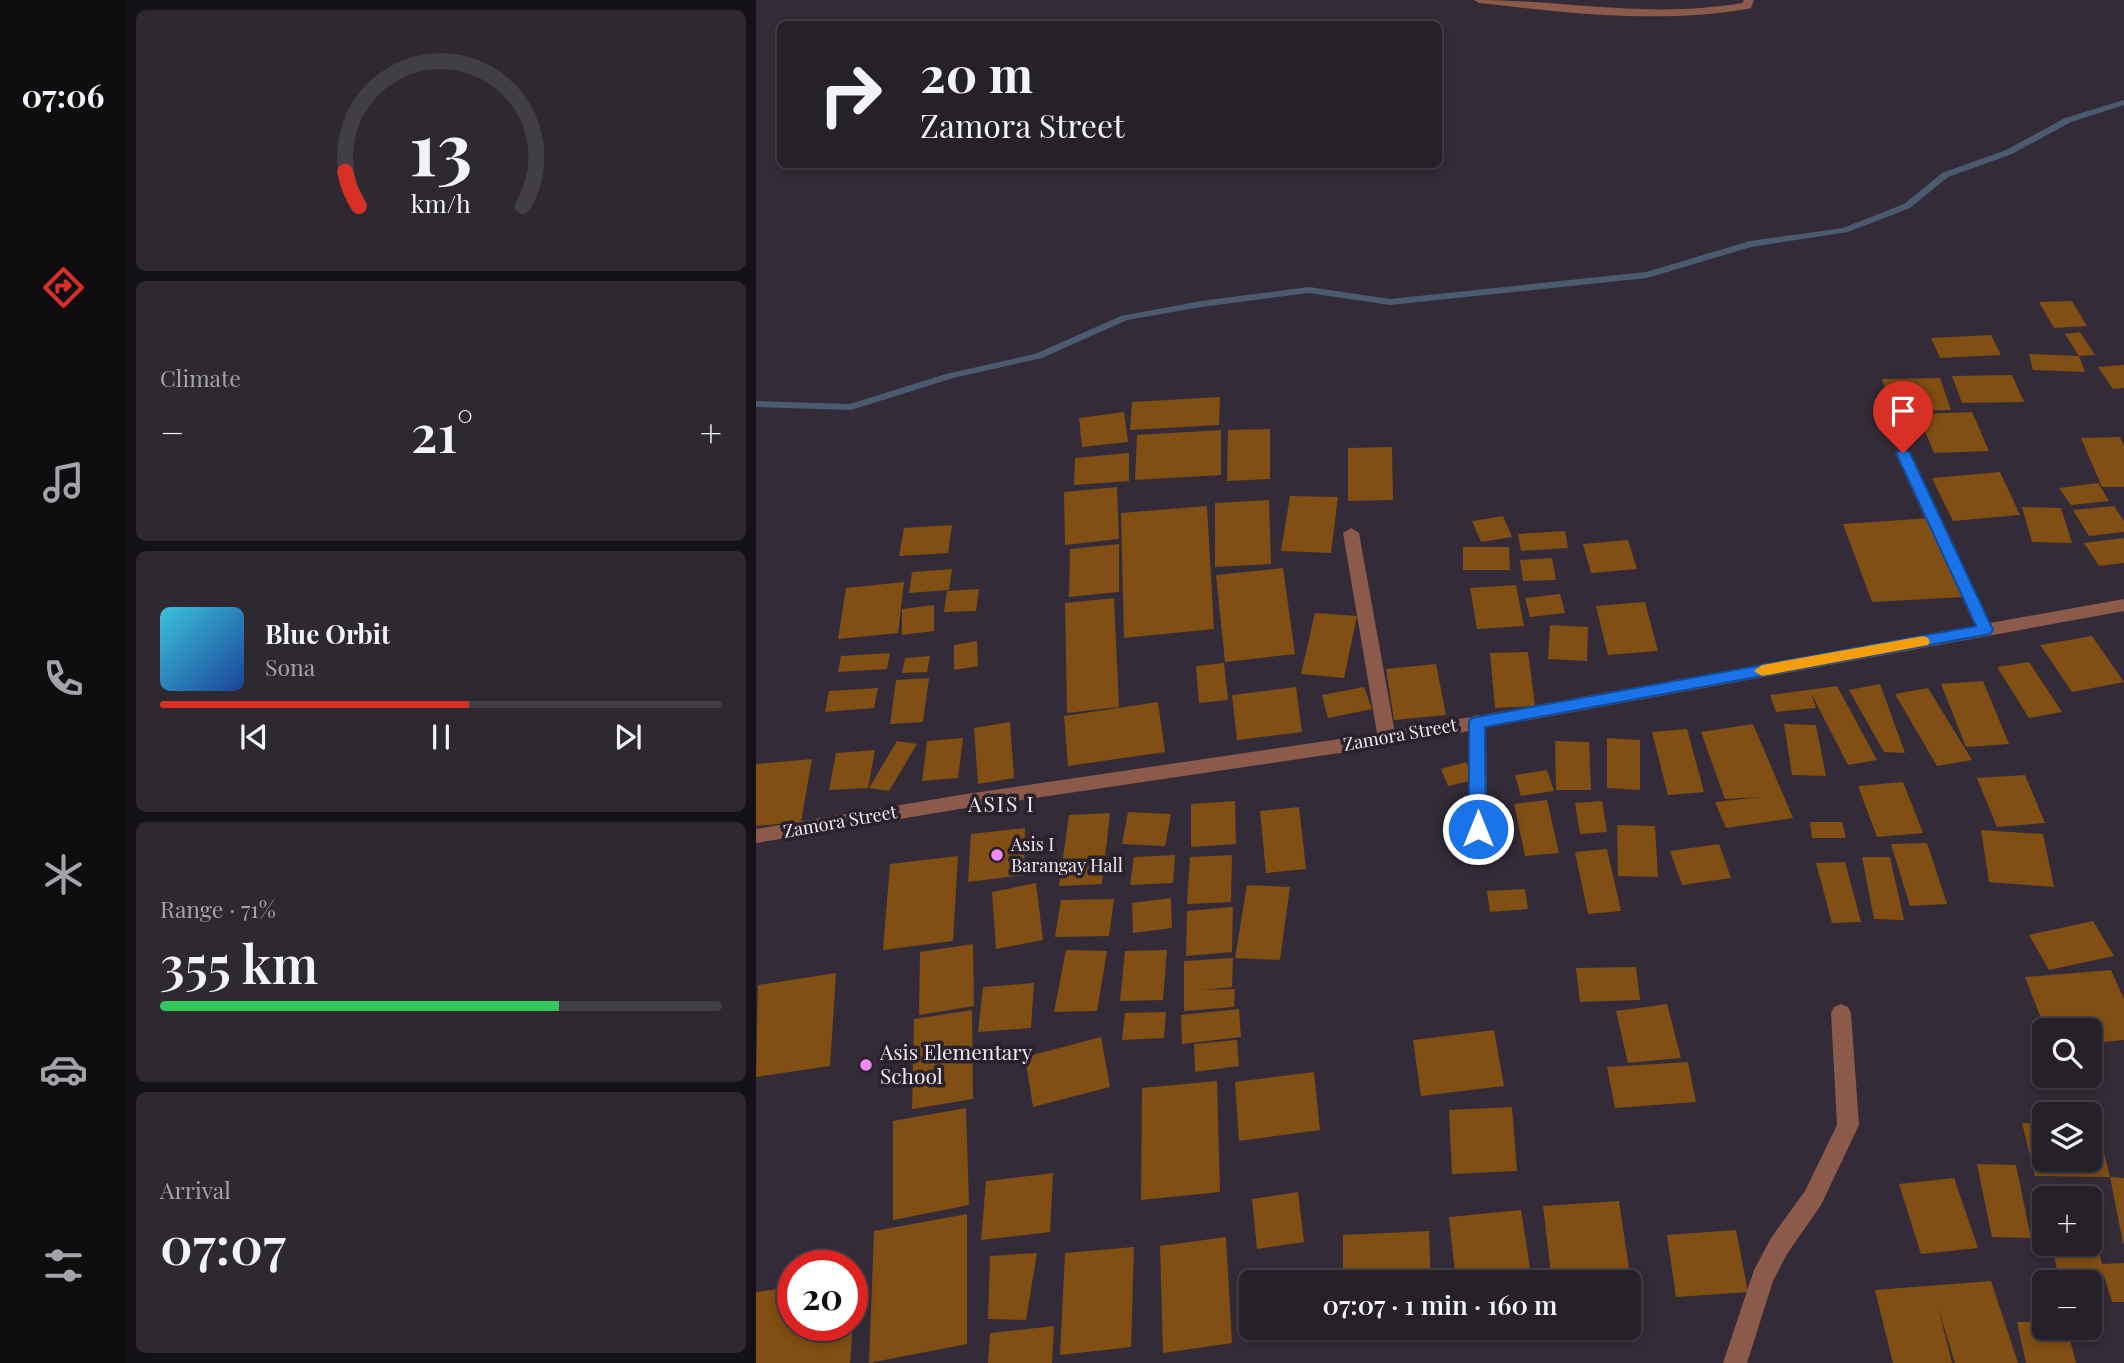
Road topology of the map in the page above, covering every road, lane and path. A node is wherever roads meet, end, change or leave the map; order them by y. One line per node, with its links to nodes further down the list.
1 (1479, 0): 2 (street)
2 (1749, 0)
3 (1903, 453): 6 (street)
4 (1351, 533): 8 (street)
5 (2124, 606): 6 (street, Zamora Street)
6 (1985, 630): 7 (street, Zamora Street)
7 (1477, 722): 8 (street, Zamora Street); 9 (street)
8 (1387, 739): 10 (street, Zamora Street)
9 (1478, 829)
10 (756, 836)
11 (1841, 1013): 12 (street)
12 (1735, 1363)

